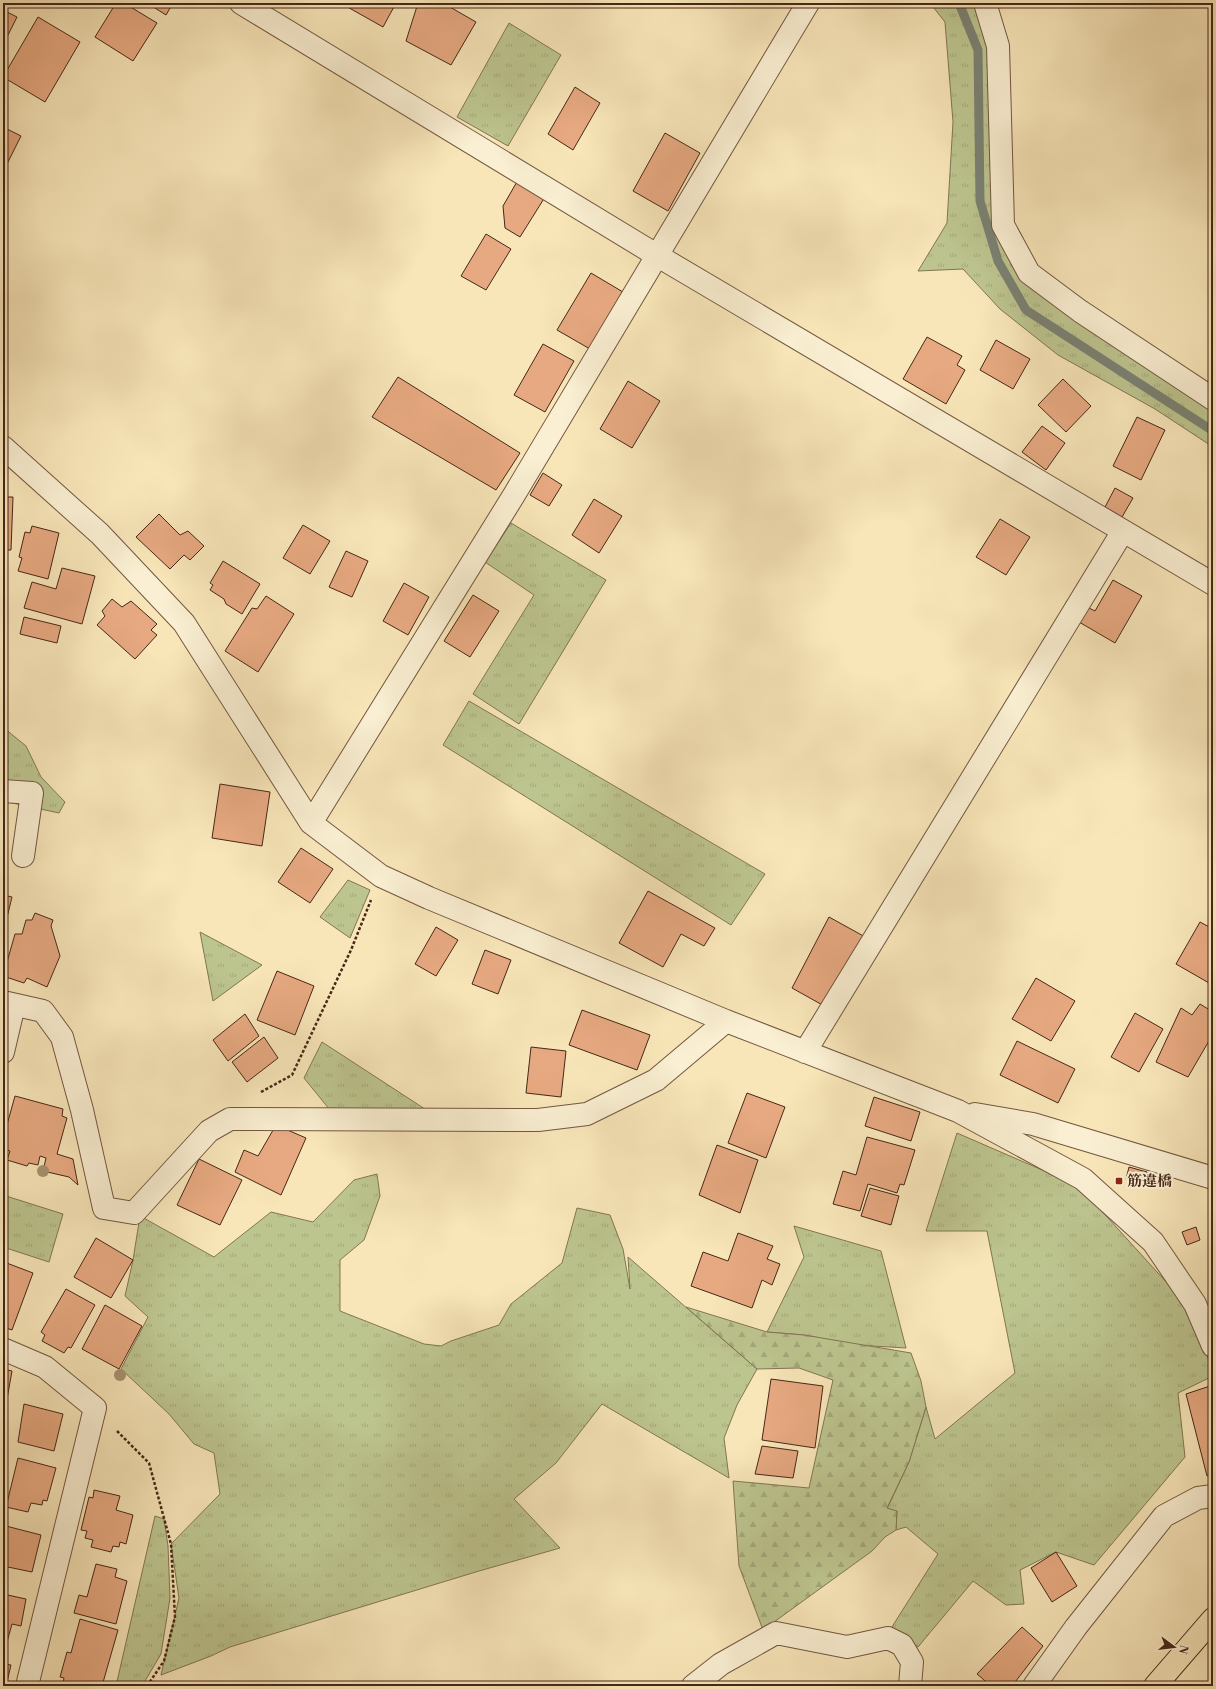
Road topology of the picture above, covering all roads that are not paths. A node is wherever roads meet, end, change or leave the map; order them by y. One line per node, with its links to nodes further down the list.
1 (241, 3): 4 (street)
2 (808, 3): 4 (street)
3 (985, 3): 5 (street)
4 (658, 256): 7 (street); 10 (street)
5 (1213, 399)
6 (3, 448): 10 (street)
7 (1123, 531): 8 (street); 15 (street)
8 (1213, 584)
9 (3, 791): 11 (street)
10 (311, 823): 13 (street)
11 (23, 856)
12 (8, 1004): 13 (street); 14 (street)
13 (726, 1021): 15 (street)
14 (3, 1052)
15 (805, 1052): 16 (street)
16 (958, 1111): 17 (street); 18 (street)
17 (1213, 1178)
18 (1213, 1346)
19 (3, 1349): 22 (street)
20 (1213, 1496): 25 (street)
21 (1213, 1619): 26 (highway)
22 (27, 1686)
23 (693, 1686): 24 (street)
24 (910, 1686)
25 (1034, 1686)
26 (1155, 1686)

